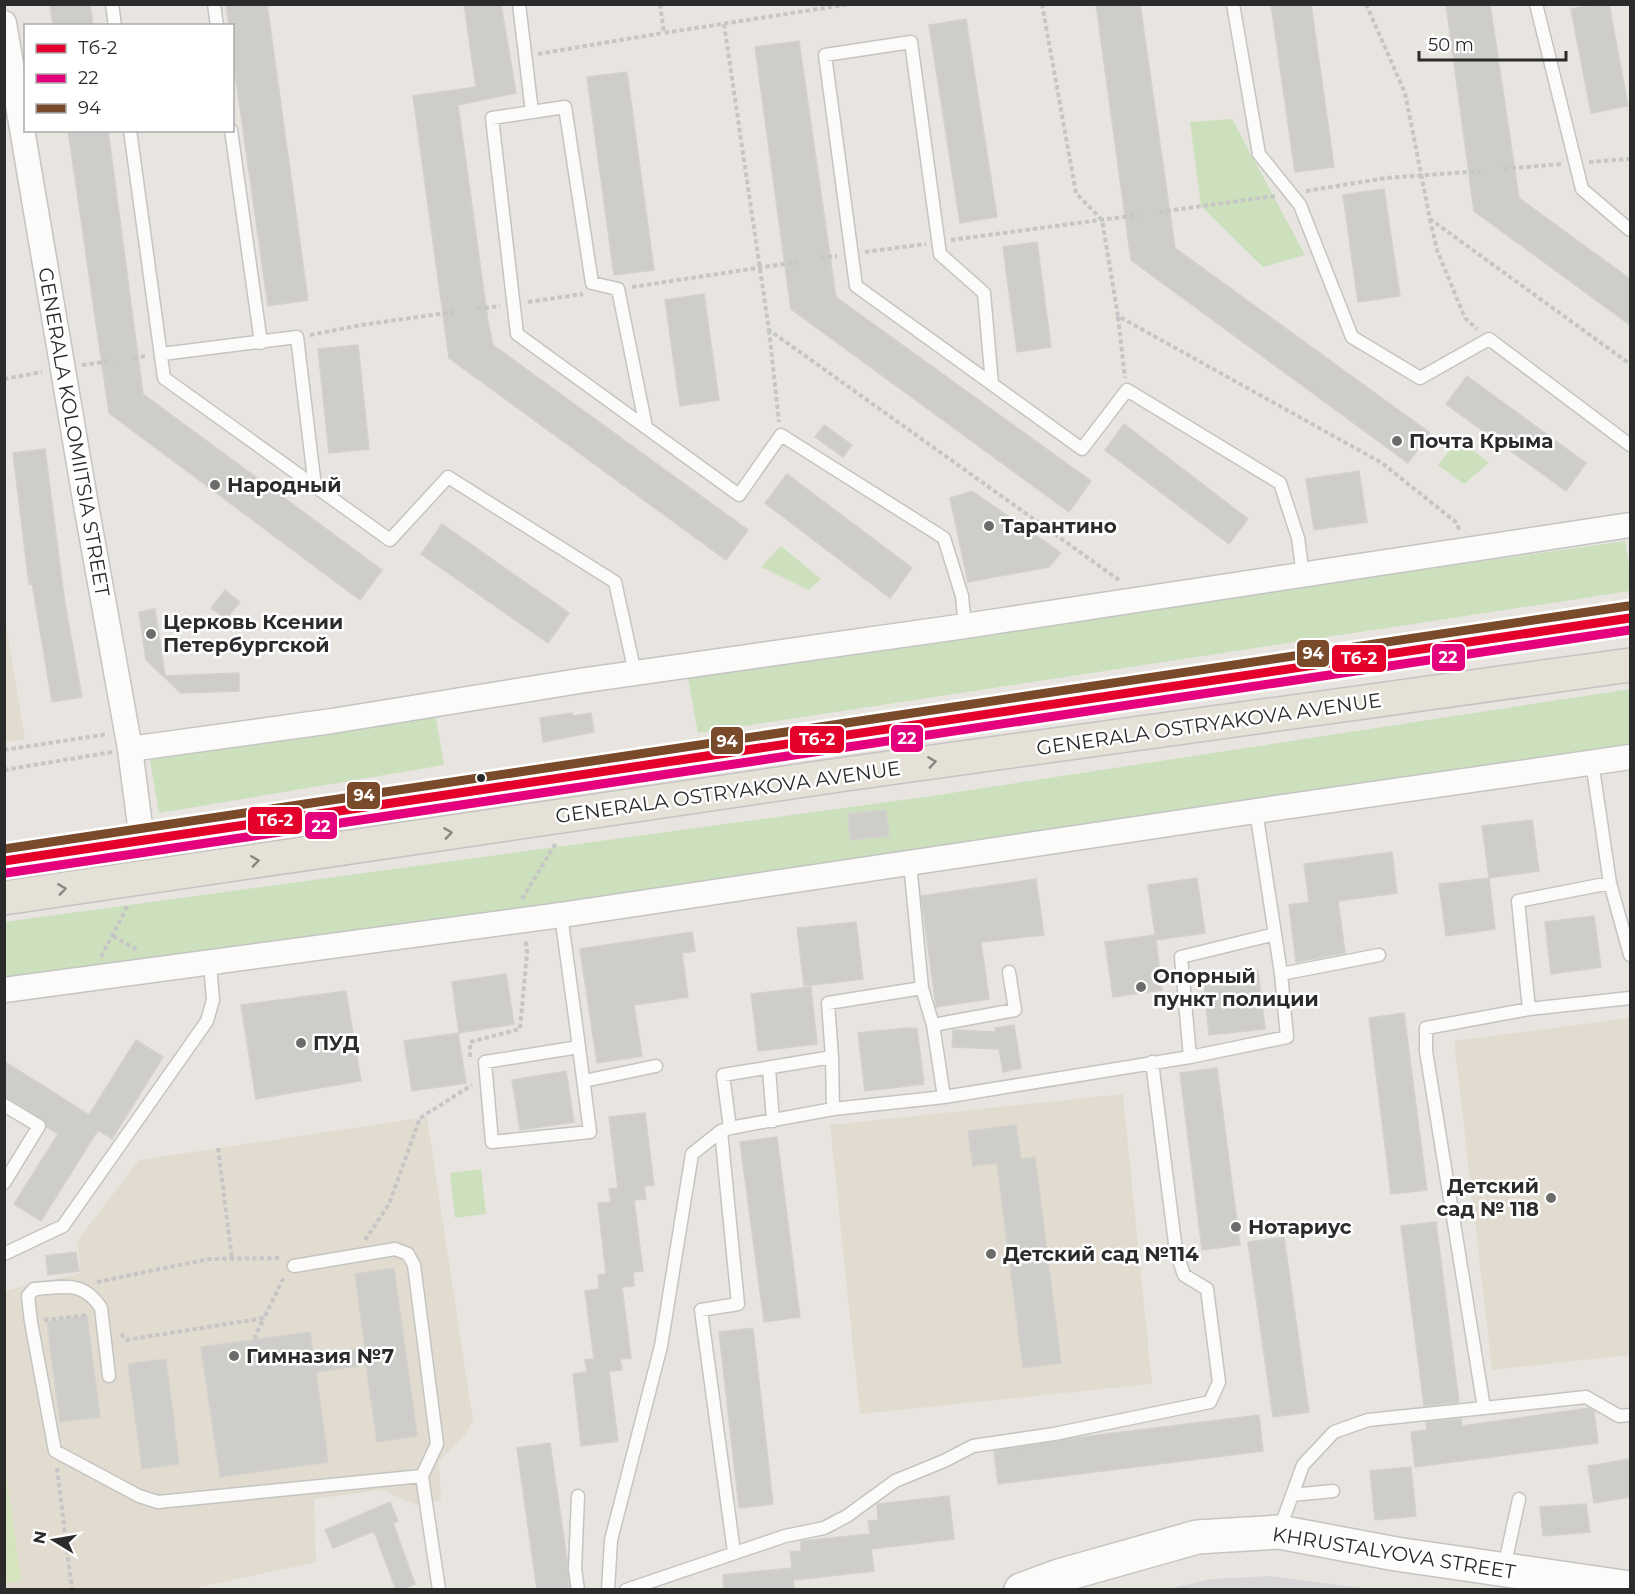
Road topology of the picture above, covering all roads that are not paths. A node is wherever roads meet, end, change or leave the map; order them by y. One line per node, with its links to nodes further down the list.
1 (112, 4): 7 (lane)
2 (214, 4): 8 (lane)
3 (519, 4): 9 (lane)
4 (1233, 4): 17 (lane)
5 (1536, 4): 12 (lane)
6 (4, 23): 25 (street, GENERALA KOLOMIITSIA STREET)
7 (115, 24)
8 (217, 24)
9 (532, 112): 16 (lane); 16 (lane)
10 (130, 132): 14 (lane)
11 (231, 132): 13 (lane)
12 (1630, 230)
13 (261, 343): 14 (lane); 18 (lane)
14 (162, 354): 18 (lane)
15 (992, 384): 15 (lane); 20 (lane)
16 (646, 427): 22 (lane)
17 (1630, 445)
18 (315, 487): 24 (lane)
19 (1630, 525): 20 (street)
20 (1303, 575): 22 (street)
21 (1630, 618): 29 (main road, GENERALA OSTRYAKOVA AVENUE)
22 (965, 626): 24 (street)
23 (1630, 665): 33 (main road, GENERALA OSTRYAKOVA AVENUE, one-way to 23)
24 (635, 673): 25 (street)
25 (130, 749): 29 (street, GENERALA KOLOMIITSIA STREET)
26 (1630, 757): 27 (street)
27 (1592, 762): 28 (street); 32 (lane)
28 (1256, 811): 31 (street); 35 (lane)
29 (142, 841): 30 (main road, GENERALA OSTRYAKOVA AVENUE)
30 (4, 861)
31 (910, 863): 34 (street); 41 (lane)
32 (1610, 883): 37 (lane); 44 (lane)
33 (4, 898)
34 (561, 915): 38 (street); 46 (lane)
35 (1275, 934): 40 (lane); 48 (lane)
36 (1379, 955): 40 (lane)
37 (1630, 955)
38 (210, 963): 42 (street); 59 (lane)
39 (1009, 972): 45 (lane)
40 (1281, 974): 48 (lane)
41 (922, 988): 45 (lane); 47 (lane)
42 (4, 990)
43 (1630, 998): 44 (lane)
44 (1529, 1008): 62 (lane)
45 (933, 1025): 53 (lane)
46 (579, 1047): 52 (lane); 52 (lane)
47 (832, 1056): 51 (lane); 55 (lane)
48 (1191, 1057): 49 (lane)
49 (1152, 1062): 53 (lane); 70 (lane)
50 (656, 1066): 52 (lane)
51 (769, 1068): 56 (lane); 57 (lane)
52 (584, 1081)
53 (944, 1096): 55 (lane)
54 (4, 1105): 58 (lane)
55 (833, 1109): 56 (lane)
56 (773, 1121): 57 (lane)
57 (725, 1129): 70 (lane); 75 (lane)
58 (4, 1182)
59 (4, 1254)
60 (291, 1264): 64 (lane)
61 (110, 1376): 64 (lane)
62 (1484, 1408): 63 (lane); 66 (lane)
63 (1630, 1415)
64 (422, 1476): 73 (lane)
65 (1333, 1491): 66 (lane)
66 (1292, 1495): 69 (lane)
67 (578, 1496): 74 (lane)
68 (1518, 1499): 71 (lane)
69 (1279, 1532): 71 (main road, KHRUSTALYOVA STREET); 77 (main road, KHRUSTALYOVA STREET)
70 (734, 1552): 76 (lane)
71 (1504, 1569): 72 (main road, KHRUSTALYOVA STREET)
72 (1630, 1588)
73 (439, 1590)
74 (578, 1590)
75 (608, 1590)
76 (626, 1590)
77 (1021, 1590)

